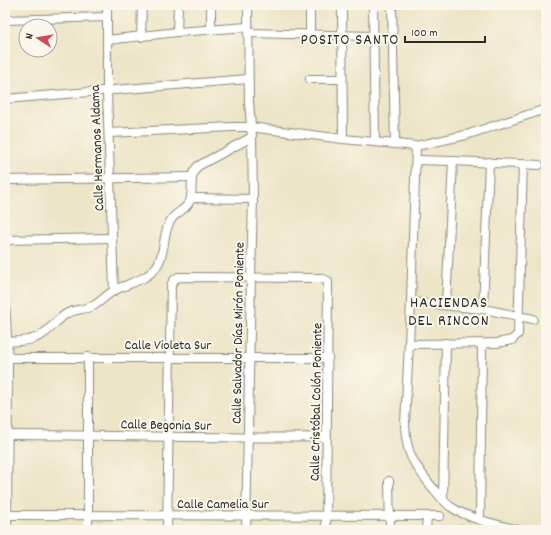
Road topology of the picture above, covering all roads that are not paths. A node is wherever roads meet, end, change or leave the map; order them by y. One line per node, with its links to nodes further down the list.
1 (107, 5): 10 (street, Calle Hermanos Aldama)
2 (142, 5): 16 (street)
3 (178, 5): 14 (street)
4 (211, 5): 12 (street)
5 (248, 5): 13 (street, Calle Salvador Días Mirón Poniente)
6 (310, 5): 15 (street)
7 (342, 5): 17 (street)
8 (374, 5): 18 (street)
9 (392, 5): 31 (street)
10 (107, 17): 11 (street); 19 (street, Calle Hermanos Aldama)
11 (5, 20)
12 (211, 30): 13 (street); 14 (street)
13 (248, 30): 15 (street); 20 (street, Calle Salvador Días Mirón Poniente)
14 (177, 32): 16 (street)
15 (310, 35): 17 (street)
16 (141, 36): 19 (street)
17 (343, 36): 18 (street); 22 (street)
18 (373, 36): 30 (street)
19 (107, 40): 23 (street, Calle Hermanos Aldama)
20 (248, 79): 23 (street); 26 (street, Calle Salvador Días Mirón Poniente)
21 (310, 79): 22 (street)
22 (342, 79): 29 (street)
23 (108, 92): 24 (street); 27 (street, Calle Hermanos Aldama)
24 (5, 99)
25 (546, 109): 32 (street)
26 (250, 127): 27 (street); 28 (street, Calle Salvador Días Mirón Poniente); 29 (street)
27 (109, 133): 39 (street, Calle Hermanos Aldama)
28 (252, 137): 38 (street); 42 (street, Calle Salvador Días Mirón Poniente)
29 (343, 139): 30 (street)
30 (375, 142): 31 (street)
31 (395, 144): 32 (street)
32 (416, 146): 33 (street)
33 (416, 160): 34 (street); 48 (street)
34 (453, 161): 35 (street); 49 (street)
35 (489, 162): 36 (street); 50 (street)
36 (523, 164): 37 (street); 51 (street)
37 (539, 165)
38 (192, 177): 39 (street); 41 (street)
39 (110, 179): 40 (street); 43 (street, Calle Hermanos Aldama)
40 (5, 180)
41 (191, 198): 42 (street); 46 (street)
42 (254, 199): 45 (street, Calle Salvador Días Mirón Poniente)
43 (112, 238): 44 (street); 46 (street, Calle Hermanos Aldama)
44 (5, 240)
45 (251, 278): 58 (street); 59 (street, Calle Salvador Días Mirón Poniente); 61 (street, Calle Cristóbal Colón Poniente)
46 (114, 291): 53 (street)
47 (5, 300): 53 (street)
48 (411, 302): 49 (street); 55 (street)
49 (446, 305): 50 (street)
50 (483, 309): 51 (street)
51 (519, 316): 52 (street); 56 (street)
52 (533, 319)
53 (6, 342): 60 (street)
54 (446, 343): 55 (street); 56 (street); 68 (street)
55 (409, 344): 68 (street)
56 (482, 344): 77 (street)
57 (88, 357): 58 (street, Calle Violeta Sur); 60 (street, Calle Violeta Sur); 63 (street)
58 (170, 357): 59 (street, Calle Violeta Sur); 64 (street)
59 (249, 357): 61 (street, Calle Violeta Sur); 66 (street, Calle Salvador Días Mirón Poniente)
60 (8, 358): 62 (street)
61 (328, 358): 65 (street, Calle Cristóbal Colón Poniente)
62 (6, 436): 63 (street, Calle Begonia Sur); 70 (street)
63 (89, 436): 64 (street, Calle Begonia Sur); 71 (street)
64 (169, 436): 66 (street, Calle Begonia Sur); 72 (street)
65 (326, 437): 66 (street, Calle Begonia Sur); 73 (street, Calle Cristóbal Colón Poniente)
66 (247, 438): 69 (street, Calle Salvador Días Mirón Poniente)
67 (390, 481): 74 (street)
68 (443, 499): 77 (street)
69 (246, 515): 72 (street, Calle Camelia Sur); 73 (street, Calle Camelia Sur); 81 (street, Calle Salvador Días Mirón Poniente)
70 (6, 516): 71 (street, Calle Camelia Sur); 78 (street)
71 (88, 516): 72 (street, Calle Camelia Sur); 79 (street)
72 (167, 516): 80 (street)
73 (326, 516): 74 (street, Calle Camelia Sur); 82 (street, Calle Cristóbal Colón Poniente)
74 (390, 516): 75 (street, Calle Camelia Sur); 83 (street)
75 (427, 516): 76 (street, Calle Camelia Sur); 84 (street)
76 (440, 516)
77 (480, 519): 85 (street)
78 (7, 530)
79 (88, 530)
80 (167, 530)
81 (246, 530)
82 (326, 530)
83 (390, 530)
84 (426, 530)
85 (519, 530)

